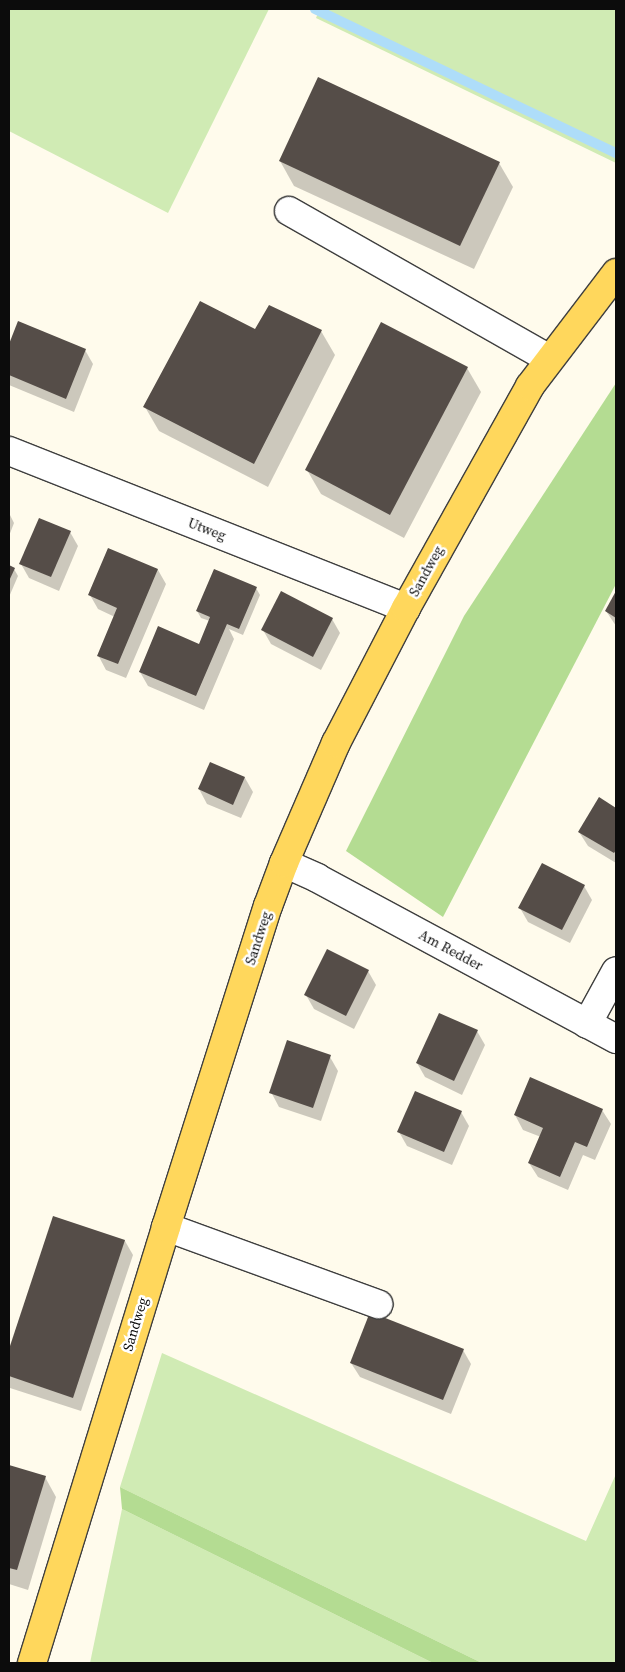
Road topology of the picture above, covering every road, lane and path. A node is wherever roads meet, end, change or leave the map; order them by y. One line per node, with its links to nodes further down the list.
1 (289, 211): 3 (street)
2 (616, 273): 3 (main road, Sandweg)
3 (549, 359): 5 (main road, Sandweg)
4 (9, 451): 5 (street, Utweg)
5 (406, 608): 6 (main road, Sandweg)
6 (284, 863): 8 (street, Am Redder); 10 (main road, Sandweg)
7 (616, 971): 8 (street)
8 (587, 1024): 9 (street, Am Redder)
9 (616, 1039)
10 (166, 1228): 11 (street); 12 (main road, Sandweg)
11 (378, 1304)
12 (32, 1663)

